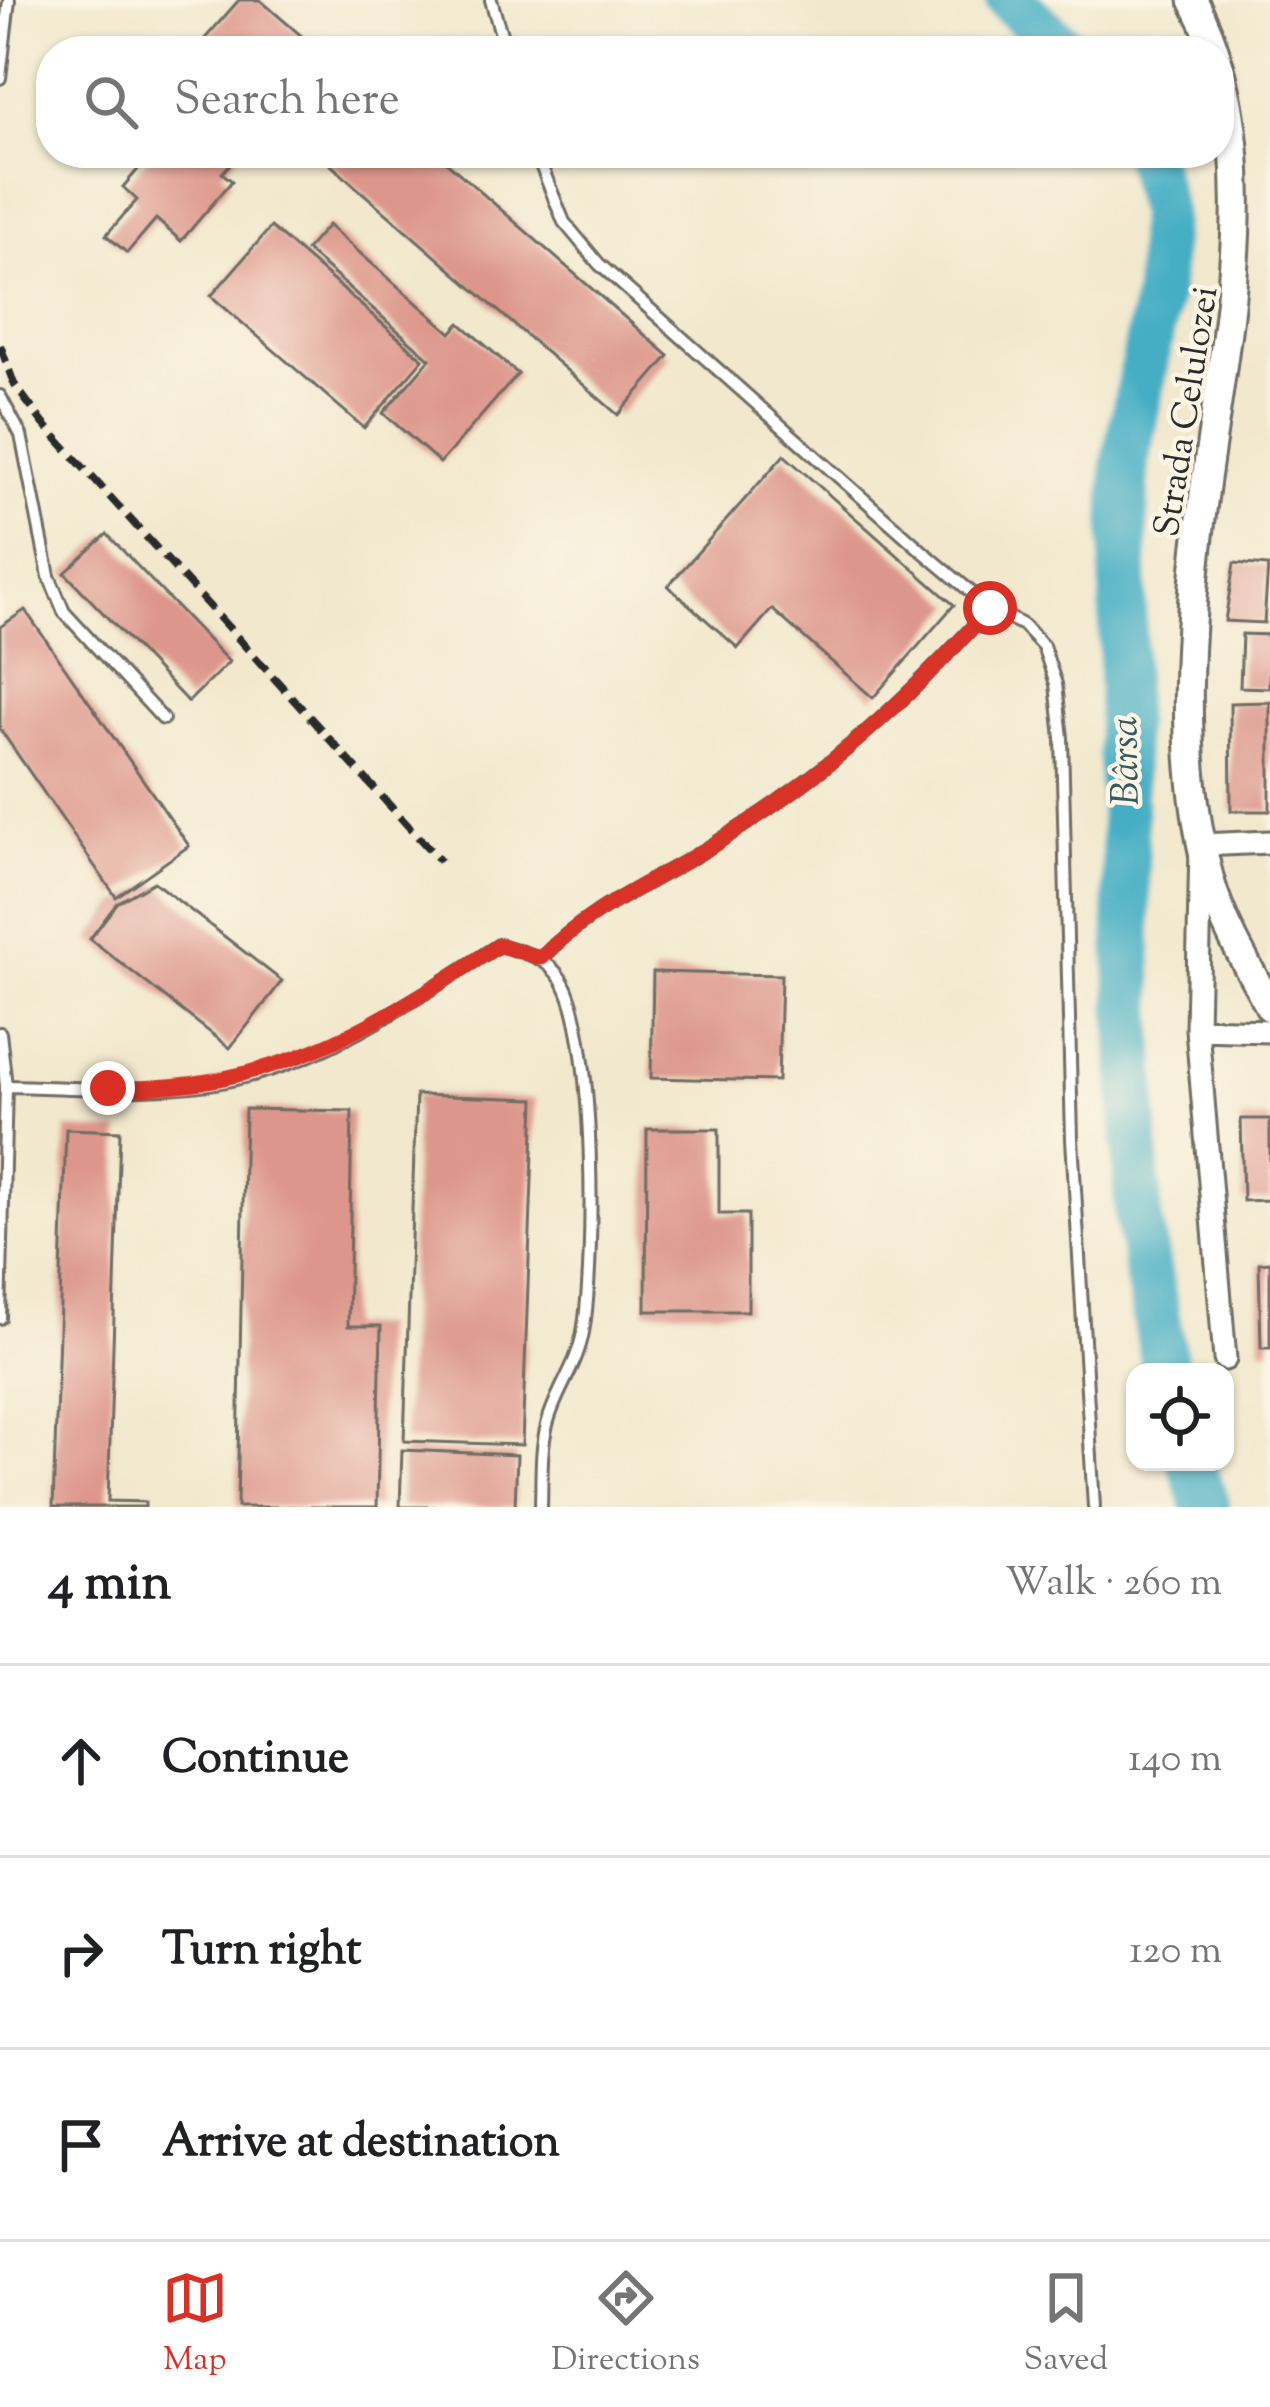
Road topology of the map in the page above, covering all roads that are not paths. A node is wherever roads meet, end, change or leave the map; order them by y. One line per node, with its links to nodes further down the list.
1 (9, 0): 6 (lane)
2 (490, 0): 4 (lane)
3 (1193, 0): 5 (street, Strada Celulozei)
4 (501, 36)
5 (1216, 36)
6 (0, 78)
7 (1234, 80): 13 (street, Strada Celulozei)
8 (542, 168): 10 (lane)
9 (0, 395): 11 (lane)
10 (990, 608): 14 (lane); 23 (lane)
11 (163, 719)
12 (1270, 842): 13 (street)
13 (1201, 845): 15 (street, Strada Celulozei); 16 (street, Strada Celulozei)
14 (541, 958): 19 (lane); 22 (lane)
15 (1270, 1006)
16 (1197, 1029): 17 (street); 21 (street, Strada Celulozei)
17 (1270, 1031)
18 (0, 1033): 19 (lane)
19 (6, 1086): 20 (lane)
20 (0, 1318)
21 (1225, 1359)
22 (541, 1507)
23 (1094, 1507)

